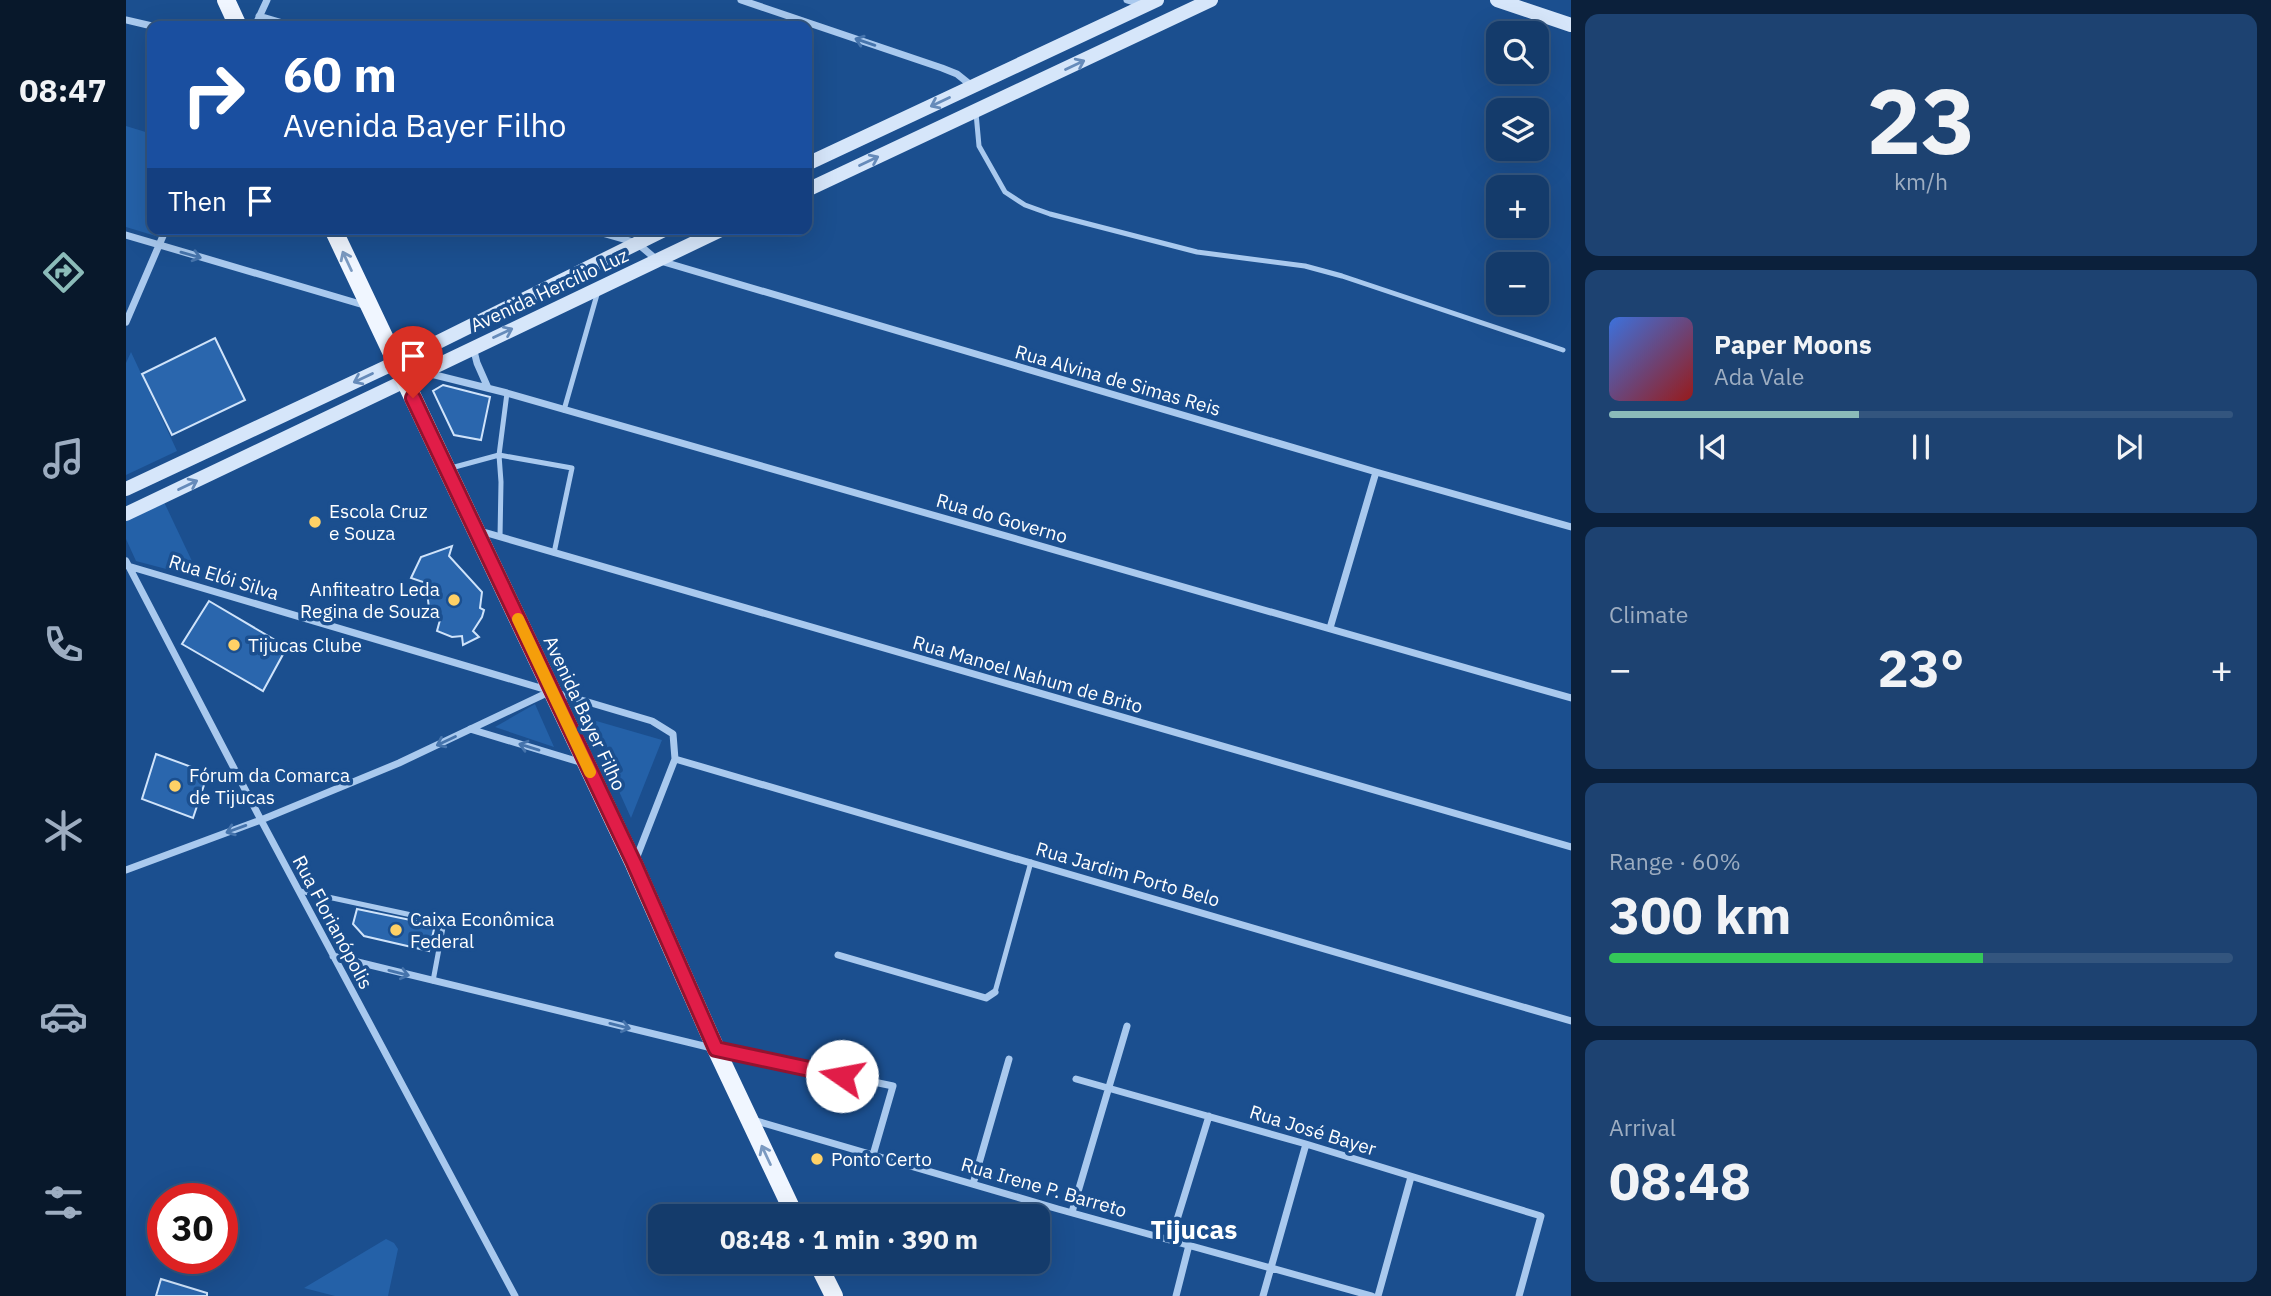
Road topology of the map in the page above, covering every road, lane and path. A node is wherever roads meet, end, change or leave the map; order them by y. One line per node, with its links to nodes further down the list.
1 (226, 0): 10 (main road)
2 (267, 0): 8 (street)
3 (741, 0): 13 (street, one-way to 3)
4 (1128, 0): 7 (street)
5 (1211, 0): 18 (street, one-way to 5)
6 (1497, 0): 16 (street)
7 (1151, 3): 17 (street)
8 (259, 16): 11 (street); 12 (street)
9 (126, 20): 15 (street)
10 (236, 21)
11 (257, 21)
12 (276, 21)
13 (803, 21)
14 (812, 24): 17 (street, one-way to 14)
15 (147, 25)
16 (1571, 25)
17 (972, 86): 19 (street, one-way to 19)
18 (975, 111): 20 (street, one-way to 18); 34 (lane)
19 (812, 162)
20 (812, 188)
21 (126, 235): 28 (street)
22 (163, 235): 28 (street)
23 (336, 235): 31 (main road, Avenida Bayer Filho, one-way to 23)
24 (609, 235): 27 (street)
25 (654, 235): 27 (street, Avenida Hercílio Luz)
26 (710, 235): 29 (street, Avenida Hercílio Luz)
27 (637, 243): 29 (street); 35 (street, Avenida Hercílio Luz)
28 (159, 245): 31 (street, one-way to 31); 32 (street)
29 (657, 260): 30 (street, Avenida Hercílio Luz); 43 (street, Rua Alvina de Simas Reis)
30 (598, 288): 33 (street, Avenida Hercílio Luz, one-way to 30); 40 (lane)
31 (368, 306): 35 (main road, Avenida Bayer Filho)
32 (126, 322)
33 (473, 347): 36 (street, Avenida Hercílio Luz); 38 (street)
34 (1563, 350)
35 (396, 363): 37 (main road, Avenida Bayer Filho); 44 (street, Avenida Hercílio Luz, one-way to 44)
36 (423, 372): 37 (street, Avenida Hercílio Luz); 38 (street, Rua do Governo)
37 (405, 380): 42 (main road, Avenida Bayer Filho); 45 (street, Avenida Hercílio Luz, one-way to 37)
38 (488, 388): 39 (street, Rua do Governo)
39 (507, 393): 40 (street, Rua do Governo); 41 (lane)
40 (564, 410): 51 (street, Rua do Governo)
41 (499, 455): 42 (lane); 48 (lane); 49 (lane)
42 (448, 469): 47 (main road, Avenida Bayer Filho)
43 (1376, 472): 46 (street, Rua Alvina de Simas Reis); 51 (street)
44 (126, 489)
45 (126, 514)
46 (1571, 527)
47 (476, 530): 48 (street, Rua Manoel Nahum de Brito); 52 (main road, Avenida Bayer Filho)
48 (500, 537): 49 (street, Rua Manoel Nahum de Brito)
49 (554, 553): 58 (street, Rua Manoel Nahum de Brito)
50 (127, 563): 52 (street, Rua Elói Silva); 57 (street, Rua Florianópolis)
51 (1330, 628): 53 (street, Rua do Governo)
52 (552, 691): 54 (street); 55 (street, Rua Elói Silva); 56 (main road, Avenida Bayer Filho)
53 (1571, 698)
54 (470, 729): 56 (street, one-way to 54); 57 (street, one-way to 57)
55 (676, 759): 59 (street, Rua Jardim Porto Belo); 60 (street)
56 (587, 765): 60 (main road, Avenida Bayer Filho)
57 (261, 820): 61 (street, one-way to 61); 62 (street, Rua Florianópolis)
58 (1571, 847)
59 (1031, 862): 66 (lane); 67 (street, Rua Jardim Porto Belo)
60 (634, 863): 69 (main road, Avenida Bayer Filho)
61 (126, 870)
62 (300, 891): 64 (street, Rua Florianópolis); 65 (lane)
63 (838, 955): 66 (street)
64 (333, 956): 65 (street, one-way to 65); 85 (street, Rua Florianópolis)
65 (433, 981): 69 (street, one-way to 69)
66 (995, 992)
67 (1571, 1021)
68 (1127, 1026): 72 (street)
69 (716, 1049): 74 (main road, Avenida Bayer Filho); 76 (street)
70 (1009, 1059): 78 (street)
71 (1076, 1079): 72 (street, Rua José Bayer)
72 (1109, 1088): 73 (street, Rua José Bayer); 80 (street)
73 (1209, 1116): 75 (street, Rua José Bayer); 81 (street)
74 (749, 1118): 76 (street, Rua Irene P. Barreto); 79 (main road, Avenida Bayer Filho, one-way to 74)
75 (1306, 1144): 77 (street, Rua José Bayer); 83 (street)
76 (873, 1155): 78 (street, Rua Irene P. Barreto)
77 (1411, 1177): 90 (street); 91 (street, Rua José Bayer)
78 (973, 1184): 80 (street, Rua Irene P. Barreto)
79 (789, 1204)
80 (1072, 1212): 81 (street, Rua Irene P. Barreto)
81 (1171, 1239): 82 (street, Rua Irene P. Barreto)
82 (1189, 1245): 83 (street, Rua Irene P. Barreto); 87 (street)
83 (1272, 1268): 88 (street); 89 (street, Rua Irene P. Barreto)
84 (823, 1274): 86 (main road)
85 (515, 1296)
86 (834, 1296)
87 (1176, 1296)
88 (1263, 1296)
89 (1372, 1296)
90 (1378, 1296)
91 (1519, 1296)

